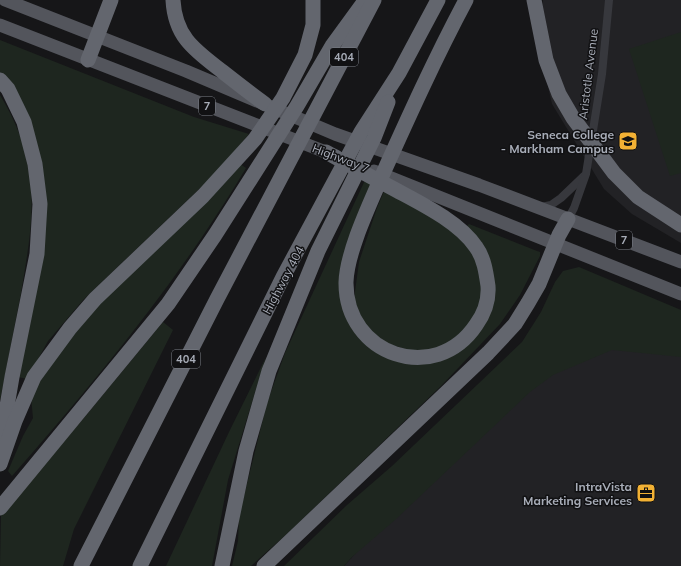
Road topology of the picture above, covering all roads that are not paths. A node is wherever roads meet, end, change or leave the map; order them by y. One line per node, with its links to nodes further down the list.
1 (5, 0): 12 (main road, Highway 7 / 7)
2 (111, 0): 12 (highway)
3 (173, 0): 15 (highway)
4 (313, 0): 26 (highway)
5 (366, 0): 27 (highway)
6 (374, 0): 30 (highway, 404)
7 (438, 0): 16 (highway)
8 (466, 0): 17 (highway)
9 (534, 0): 21 (highway)
10 (609, 0): 18 (street, Aristotle Avenue)
11 (0, 26): 13 (main road, Highway 7 / 7)
12 (97, 35): 13 (highway); 15 (main road, Highway 7 / 7)
13 (88, 60): 17 (main road, Highway 7 / 7)
14 (0, 80): 25 (highway)
15 (265, 104): 19 (main road, Highway 7 / 7)
16 (368, 135): 31 (highway, Highway 404); 32 (highway)
17 (326, 152): 22 (main road, Highway 7 / 7)
18 (586, 174): 19 (street); 20 (street, Aristotle Avenue)
19 (540, 208): 20 (main road, Highway 7 / 7)
20 (568, 218): 22 (highway); 23 (main road, Highway 7 / 7)
21 (681, 225)
22 (556, 244): 24 (main road, Highway 7 / 7); 33 (highway)
23 (681, 262)
24 (681, 294)
25 (0, 450)
26 (0, 464)
27 (24, 478): 28 (highway); 29 (highway)
28 (0, 503)
29 (0, 508)
30 (81, 566)
31 (140, 566)
32 (222, 566)
33 (264, 566)

